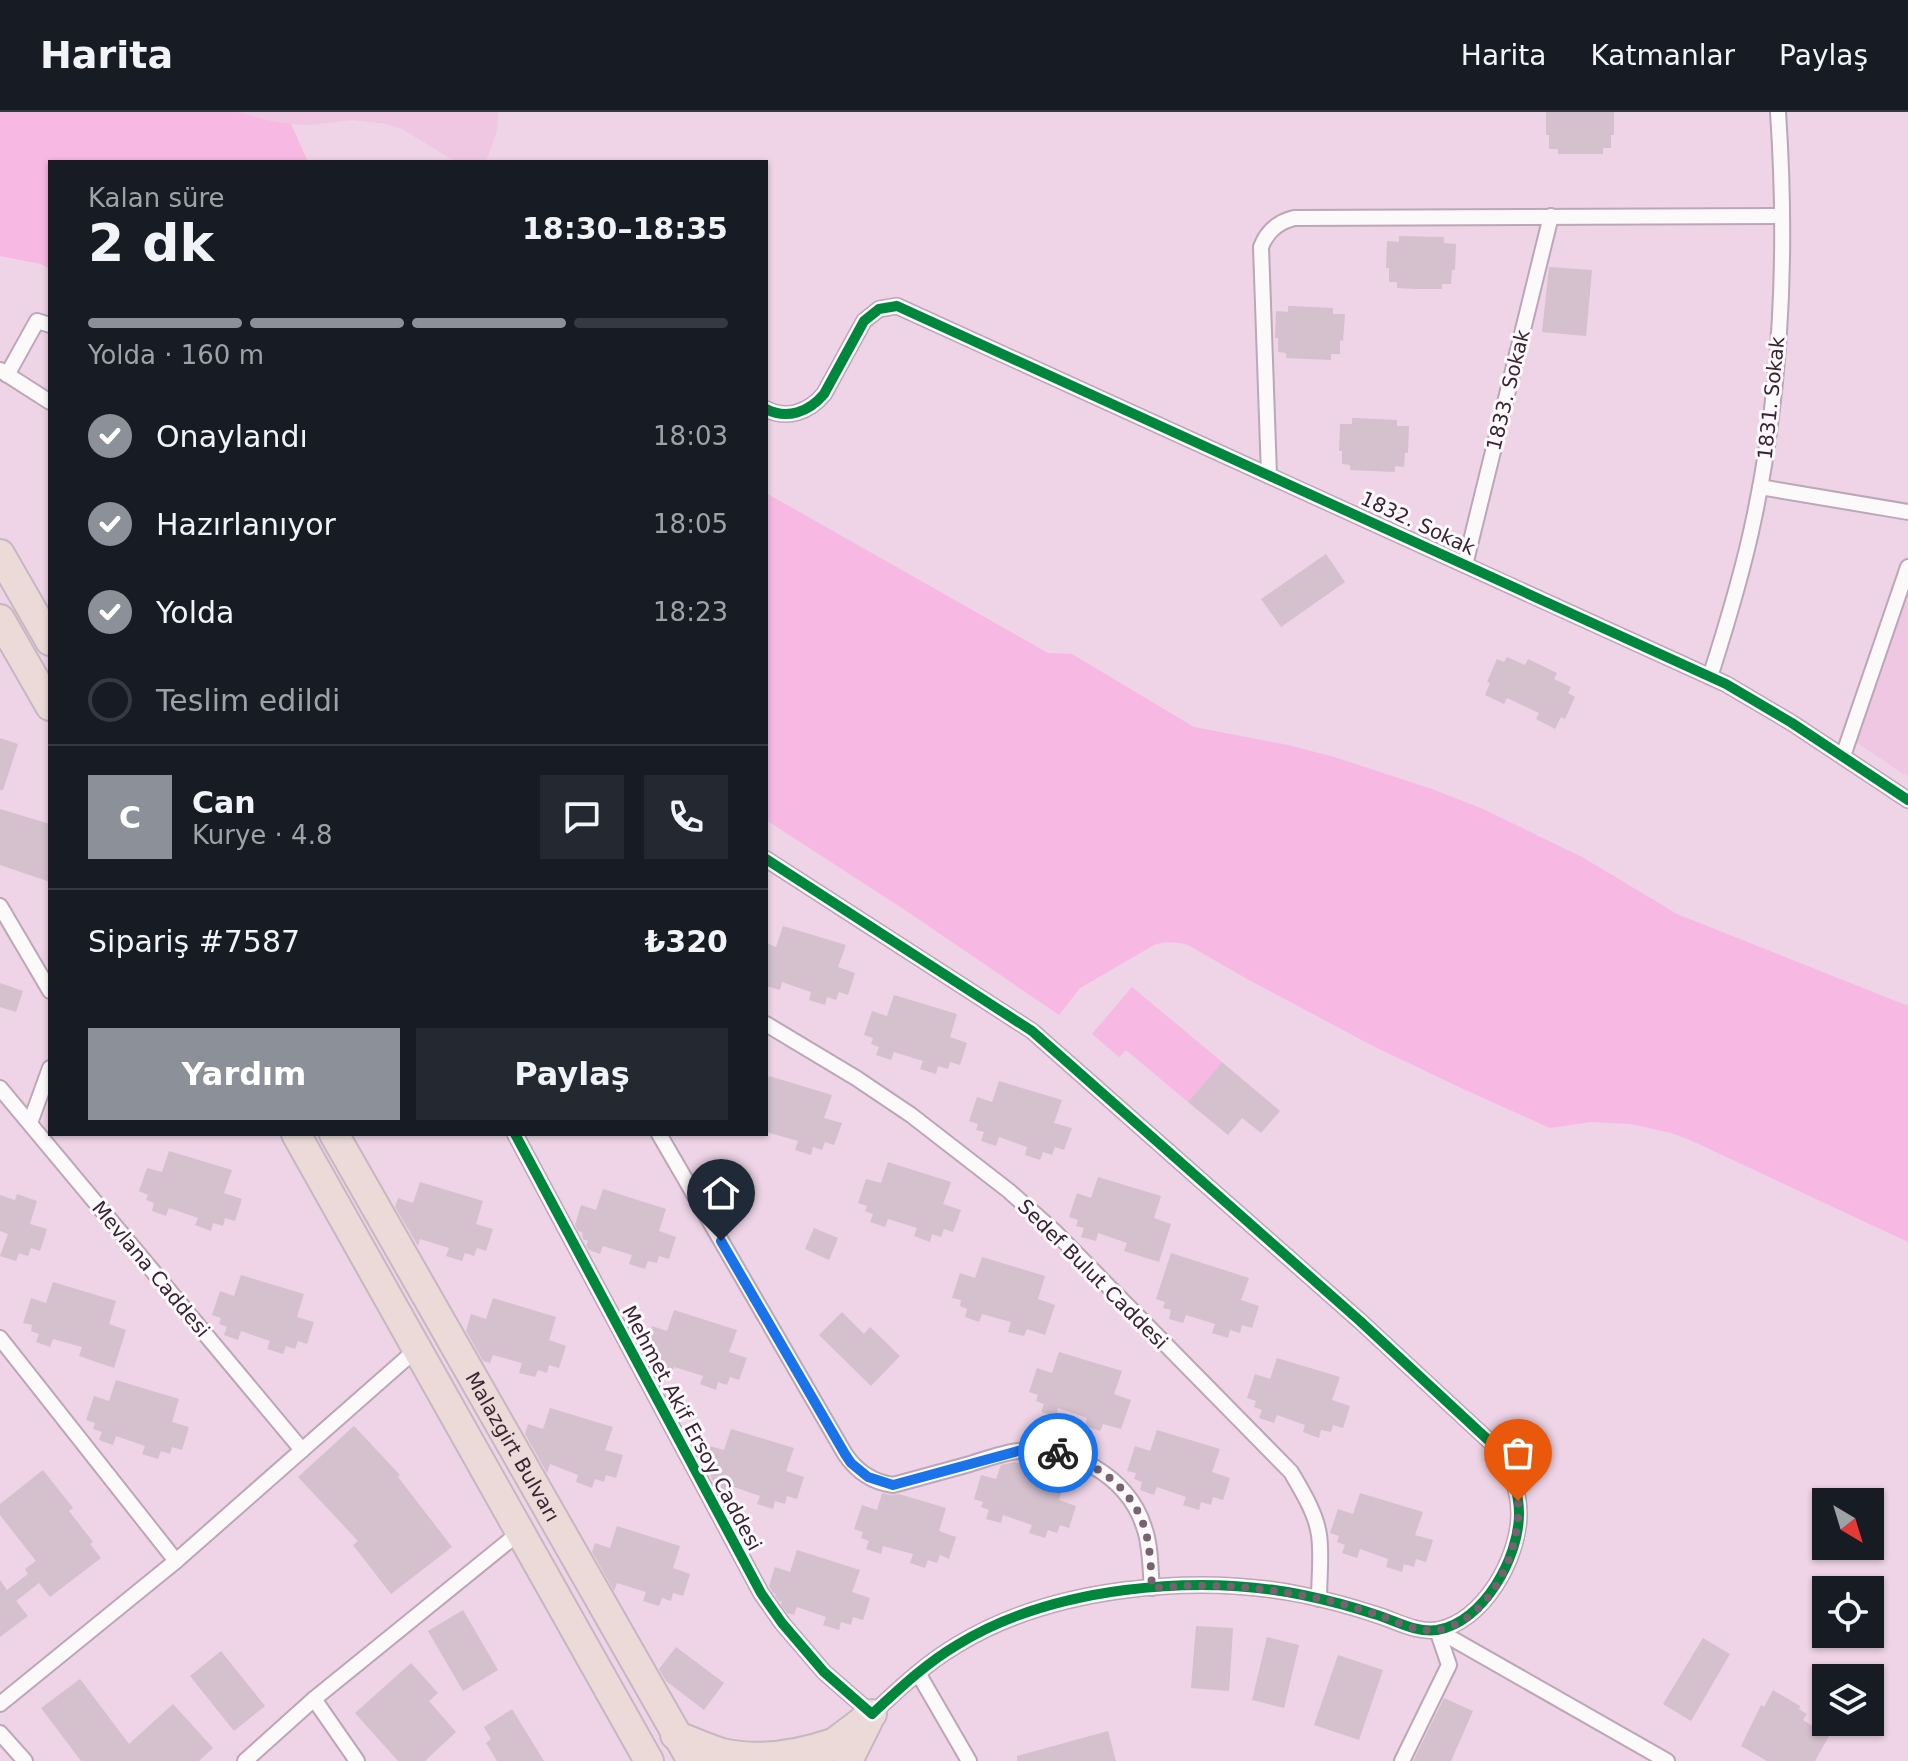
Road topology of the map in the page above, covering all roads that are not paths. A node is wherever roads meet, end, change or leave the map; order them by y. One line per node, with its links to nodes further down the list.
1 (1778, 112): 3 (street, 1831. Sokak)
2 (1551, 216): 3 (street); 8 (street); 12 (street, 1833. Sokak)
3 (1782, 216): 9 (street, 1831. Sokak)
4 (48, 324): 5 (street)
5 (3, 373): 6 (street)
6 (48, 401)
7 (768, 410): 8 (street, 1832. Sokak)
8 (1269, 475): 12 (street, 1832. Sokak)
9 (1760, 487): 10 (street); 16 (street, 1831. Sokak)
10 (1908, 512)
11 (0, 554): 15 (highway)
12 (1465, 565): 16 (street, 1832. Sokak)
13 (1908, 567): 18 (street)
14 (0, 619): 17 (highway)
15 (48, 638)
16 (1710, 677): 18 (street, 1832. Sokak)
17 (48, 703)
18 (1843, 756): 19 (street, 1832. Sokak)
19 (1908, 800)
20 (768, 860): 38 (street)
21 (0, 906): 22 (street)
22 (48, 988)
23 (768, 1025): 37 (street, Sedef Bulut Caddesi)
24 (48, 1074): 26 (street)
25 (0, 1088): 26 (street, Mevlana Caddesi)
26 (30, 1123): 33 (street, Mevlana Caddesi)
27 (297, 1136): 32 (highway, Malazgirt Bulvarı)
28 (335, 1136): 44 (highway, Malazgirt Bulvarı)
29 (516, 1136): 42 (street, Mehmet Akif Ersoy Caddesi)
30 (660, 1136): 36 (street)
31 (0, 1338): 35 (street)
32 (418, 1348): 33 (street); 34 (highway, Malazgirt Bulvarı)
33 (302, 1450): 35 (street)
34 (520, 1532): 40 (street); 49 (highway, Malazgirt Bulvarı)
35 (176, 1561): 41 (street)
36 (1152, 1588): 37 (street); 39 (street)
37 (1319, 1599): 38 (street)
38 (1437, 1630): 53 (street); 54 (street)
39 (918, 1673): 42 (street); 52 (street)
40 (314, 1699): 47 (street); 48 (street)
41 (0, 1704)
42 (872, 1714): 45 (highway)
43 (0, 1733): 46 (street)
44 (675, 1735): 45 (highway); 50 (highway, Malazgirt Bulvarı)
45 (840, 1752): 51 (highway)
46 (25, 1761)
47 (245, 1761)
48 (357, 1761)
49 (649, 1761)
50 (692, 1761)
51 (810, 1761)
52 (969, 1761)
53 (1402, 1761)
54 (1667, 1761)

